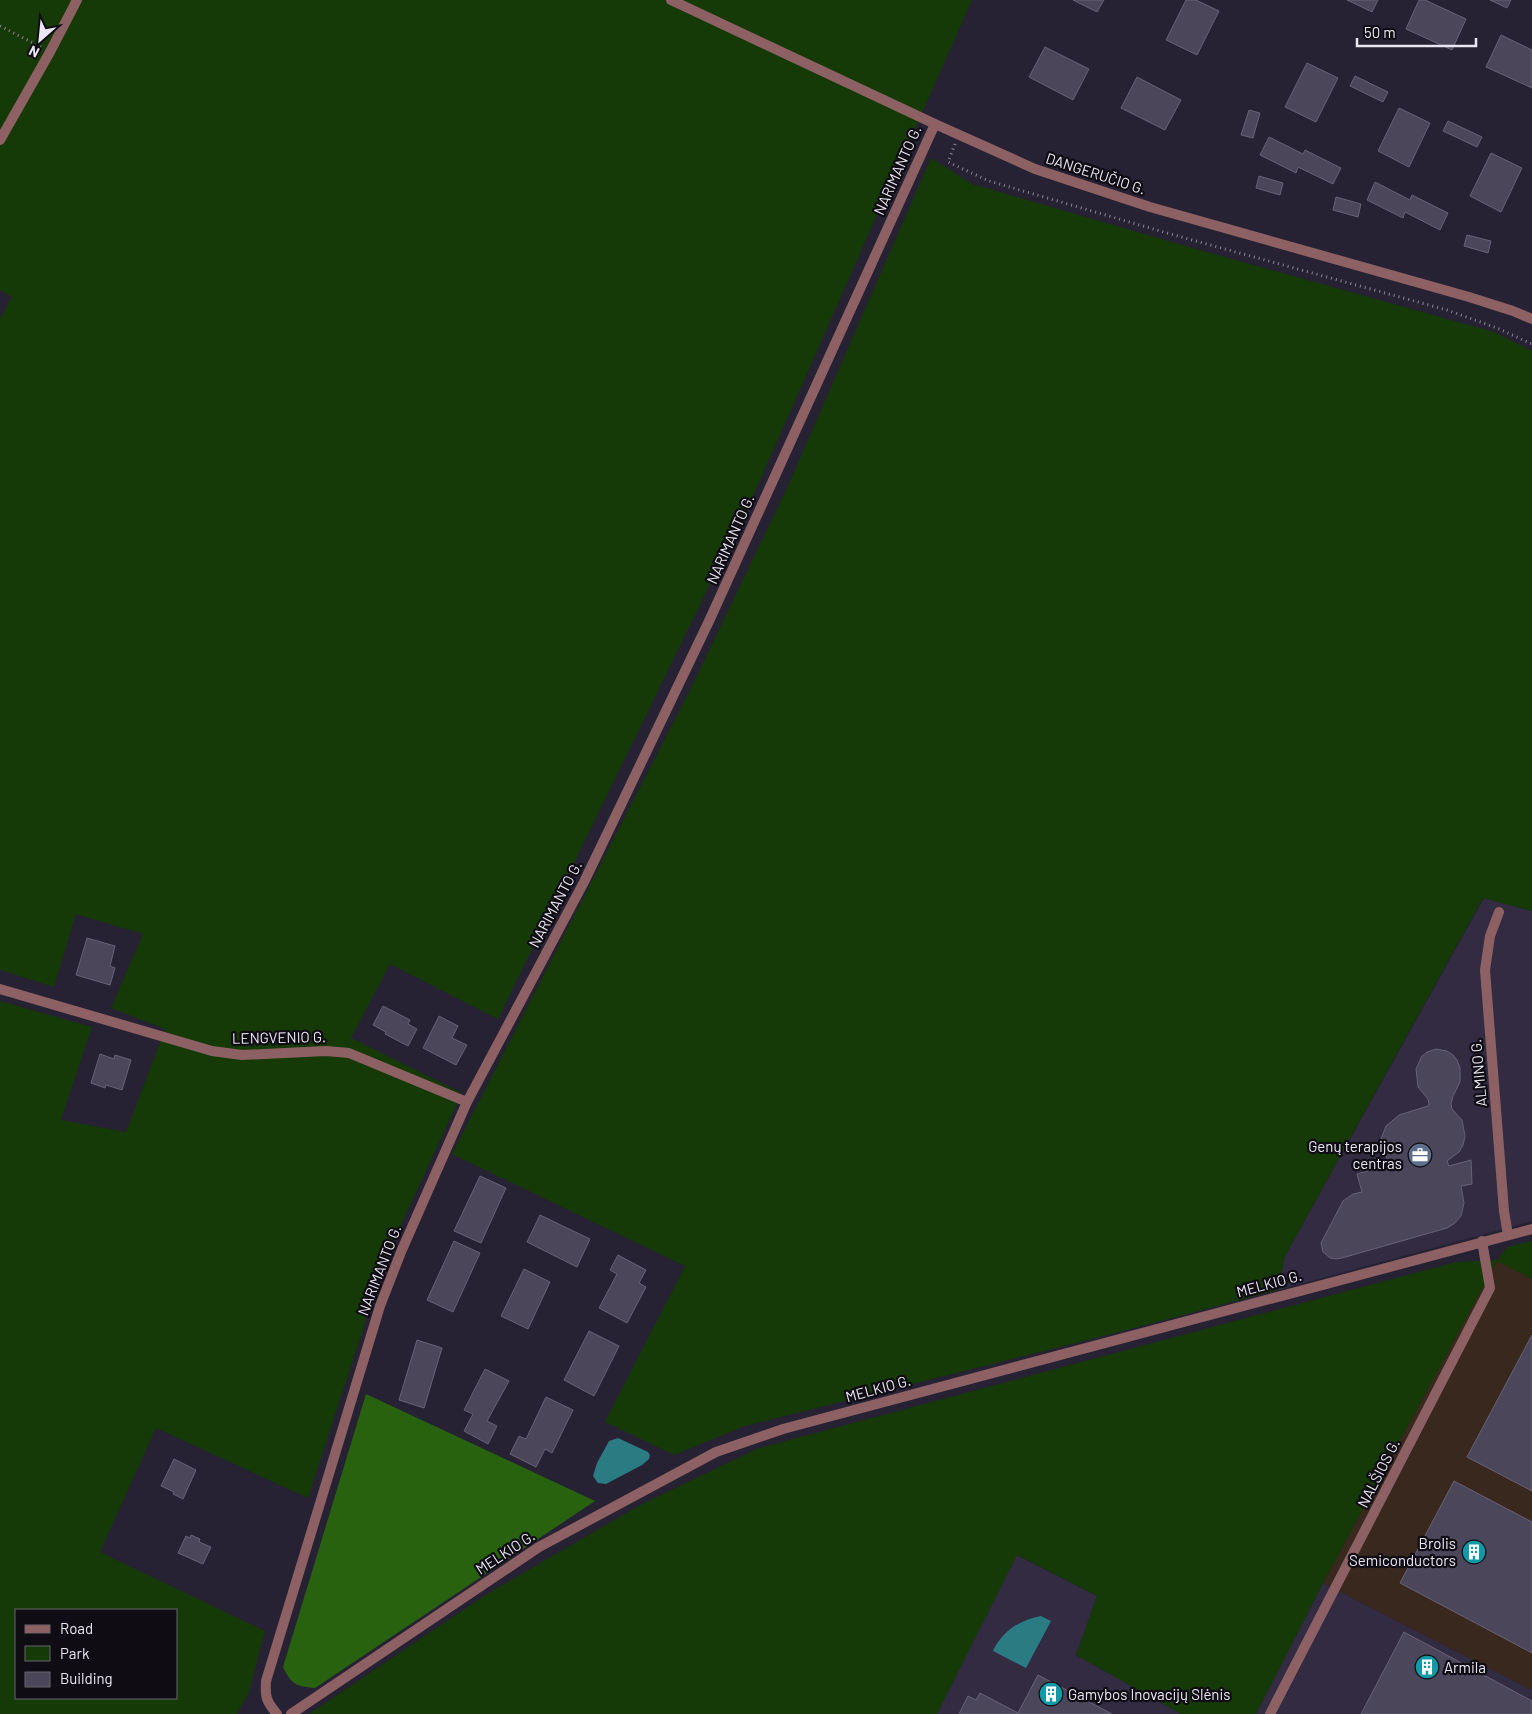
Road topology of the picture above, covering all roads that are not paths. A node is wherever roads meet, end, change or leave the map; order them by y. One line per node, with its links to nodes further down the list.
1 (77, 0): 4 (street)
2 (671, 0): 3 (street, DANGERUČIO G.)
3 (935, 124): 5 (street, DANGERUČIO G.); 8 (street, NARIMANTO G.)
4 (0, 140)
5 (1532, 319)
6 (1499, 912): 10 (street, ALMINO G.)
7 (0, 989): 8 (street, LENGVENIO G.)
8 (467, 1102): 12 (street, NARIMANTO G.)
9 (1532, 1228): 10 (street, MELKIO G.)
10 (1508, 1235): 11 (street, MELKIO G.)
11 (1482, 1241): 13 (street, MELKIO G.); 14 (street, NALŠIOS G.)
12 (276, 1714)
13 (291, 1714)
14 (1270, 1714)

